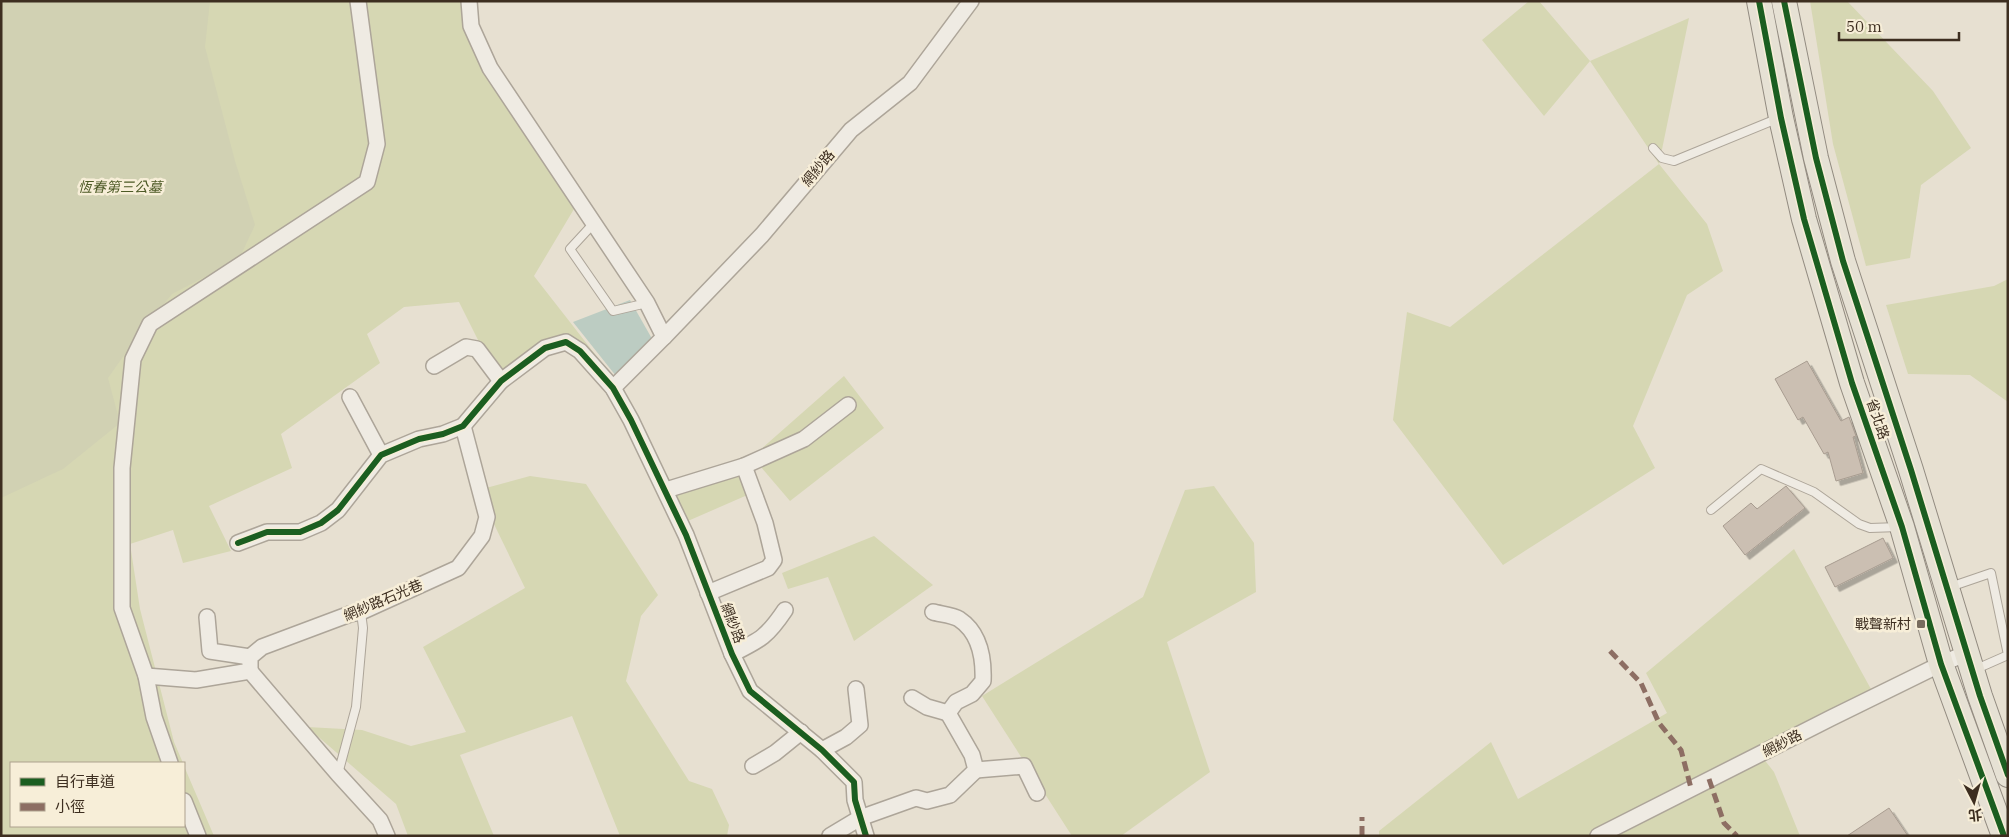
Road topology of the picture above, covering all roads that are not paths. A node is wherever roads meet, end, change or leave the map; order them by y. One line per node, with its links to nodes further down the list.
1 (358, 1): 33 (street)
2 (469, 1): 8 (street)
3 (971, 1): 10 (street, 網紗路)
4 (1759, 1): 6 (main road, 省北路)
5 (1784, 1): 23 (main road, 省北路)
6 (1781, 118): 7 (lane); 21 (main road, 省北路)
7 (1654, 148)
8 (594, 223): 9 (street); 9 (lane)
9 (647, 303): 10 (street)
10 (664, 336): 13 (street, 網紗路)
11 (434, 366): 12 (street)
12 (501, 382): 13 (street); 16 (street)
13 (613, 388): 19 (street, 網紗路)
14 (350, 397): 17 (street)
15 (848, 405): 18 (street)
16 (463, 426): 17 (street); 26 (street, 網紗路石光巷)
17 (381, 454): 22 (street)
18 (744, 466): 19 (street); 24 (street)
19 (666, 490): 24 (street, 網紗路)
20 (1711, 510): 21 (lane)
21 (1902, 526): 32 (main road, 省北路)
22 (238, 543)
23 (1948, 587): 30 (main road, 省北路); 30 (lane)
24 (708, 593): 29 (street, 網紗路)
25 (785, 610): 29 (street)
26 (361, 612): 31 (street, 網紗路石光巷); 42 (lane)
27 (933, 612): 36 (street)
28 (207, 617): 31 (street)
29 (732, 654): 37 (street, 網紗路)
30 (1969, 662): 32 (street, 網紗路); 43 (main road, 省北路)
31 (250, 664): 33 (street, 網紗路石光巷); 42 (street)
32 (1941, 664): 51 (street, 網紗路); 52 (main road, 省北路)
33 (146, 676): 39 (street)
34 (856, 689): 38 (street)
35 (912, 698): 36 (street)
36 (948, 713): 41 (street)
37 (801, 732): 38 (street, 網紗路); 40 (street)
38 (822, 750): 46 (street, 網紗路)
39 (170, 762)
40 (753, 766)
41 (976, 770): 44 (street); 46 (street)
42 (338, 774): 48 (street)
43 (2008, 775)
44 (1037, 793)
45 (185, 804): 47 (street)
46 (860, 818): 49 (street); 50 (street, 網紗路)
47 (198, 836)
48 (387, 836)
49 (830, 836)
50 (866, 836)
51 (1598, 836)
52 (2004, 836)

